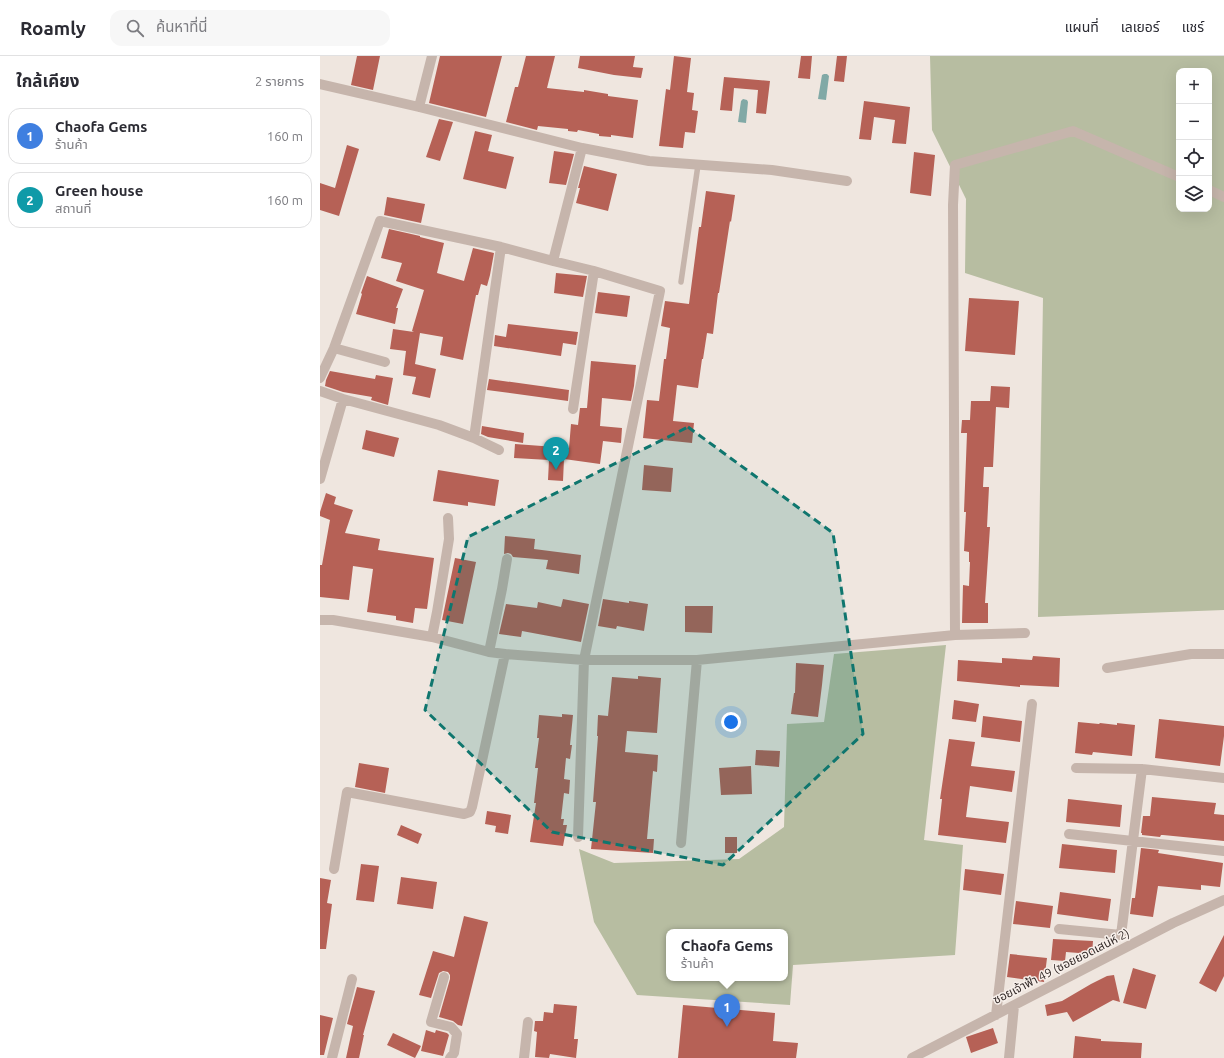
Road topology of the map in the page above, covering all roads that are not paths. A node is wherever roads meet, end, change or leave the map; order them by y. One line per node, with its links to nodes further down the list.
1 (432, 56): 3 (street)
2 (320, 84): 3 (street)
3 (419, 107): 4 (street)
4 (582, 148): 5 (street); 11 (street)
5 (698, 165): 7 (street); 13 (lane)
6 (1177, 176): 27 (street)
7 (847, 181)
8 (1212, 191): 9 (street)
9 (1224, 197)
10 (501, 247): 11 (street); 14 (street); 20 (street)
11 (553, 261): 12 (street)
12 (594, 271): 19 (street); 32 (street)
13 (681, 282)
14 (334, 348): 15 (street); 16 (street)
15 (385, 362)
16 (320, 378)
17 (320, 391): 18 (street)
18 (342, 399): 20 (street); 22 (street)
19 (573, 409)
20 (474, 438): 21 (street)
21 (500, 450)
22 (320, 479)
23 (448, 518): 28 (street)
24 (507, 558): 29 (street)
25 (320, 620): 28 (street)
26 (1025, 633): 27 (street)
27 (955, 635): 33 (street)
28 (432, 637): 29 (street)
29 (488, 652): 30 (street)
30 (506, 654): 32 (street); 44 (street)
31 (1224, 654): 34 (street)
32 (584, 660): 33 (street); 40 (street)
33 (697, 660): 42 (street)
34 (1106, 668)
35 (1032, 704): 50 (street)
36 (1076, 768): 37 (street)
37 (1142, 769): 38 (street); 41 (street)
38 (1224, 778)
39 (1069, 834): 41 (street)
40 (578, 837)
41 (1133, 841): 43 (street); 46 (street)
42 (681, 843)
43 (1224, 852)
44 (334, 869)
45 (1224, 900): 49 (street, ซอยเจ้าฟ้า 49 (ซอยยอดเสน่ห์ 2))
46 (1059, 929)
47 (444, 977): 53 (street)
48 (352, 979): 52 (street)
49 (1014, 1006): 50 (street, ซอยเจ้าฟ้า 49 (ซอยยอดเสน่ห์ 2)); 56 (street)
50 (996, 1015): 55 (street, ซอยเจ้าฟ้า 49 (ซอยยอดเสน่ห์ 2))
51 (528, 1022): 54 (street)
52 (332, 1058)
53 (450, 1058)
54 (524, 1058)
55 (912, 1058)
56 (1009, 1058)

